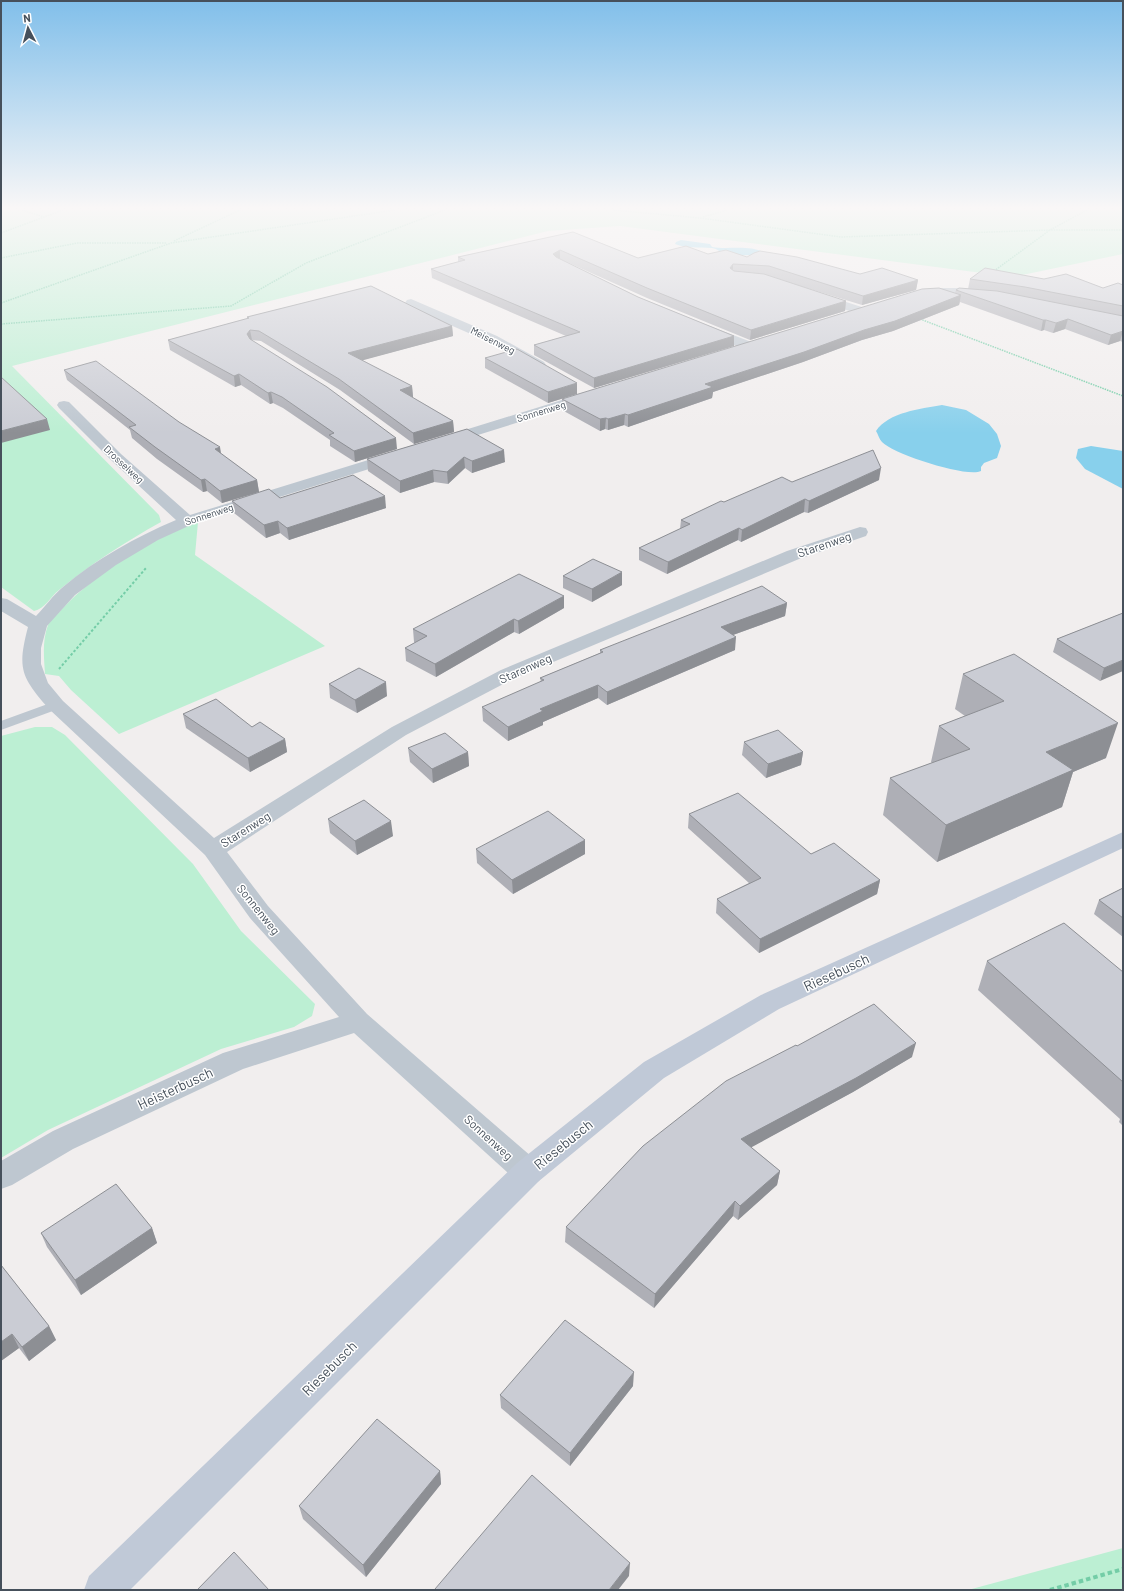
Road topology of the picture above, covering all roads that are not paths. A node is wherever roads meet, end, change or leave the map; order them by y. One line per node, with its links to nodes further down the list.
1 (807, 293): 5 (street)
2 (998, 297): 3 (street)
3 (903, 299)
4 (411, 303): 10 (street, Meisenweg)
5 (842, 318)
6 (699, 325): 8 (street)
7 (763, 342): 8 (street)
8 (749, 346): 9 (street)
9 (726, 353)
10 (553, 372)
11 (579, 388): 13 (street)
12 (607, 390): 13 (street, Sonnenweg)
13 (592, 395): 15 (street, Sonnenweg)
14 (64, 405): 17 (street, Drosselweg)
15 (434, 444)
16 (405, 447): 17 (street, Sonnenweg)
17 (187, 521): 20 (street, Sonnenweg)
18 (860, 532): 24 (street, Starenweg)
19 (1, 603): 20 (street)
20 (38, 625): 21 (street, Sonnenweg)
21 (56, 705): 22 (lane); 24 (street, Sonnenweg)
22 (1, 726)
23 (1123, 839): 26 (main road, Riesebusch)
24 (212, 850): 25 (street, Sonnenweg)
25 (358, 1021): 26 (street, Sonnenweg); 27 (street, Heisterbusch)
26 (528, 1172): 28 (main road, Riesebusch)
27 (1, 1176)
28 (103, 1590)

